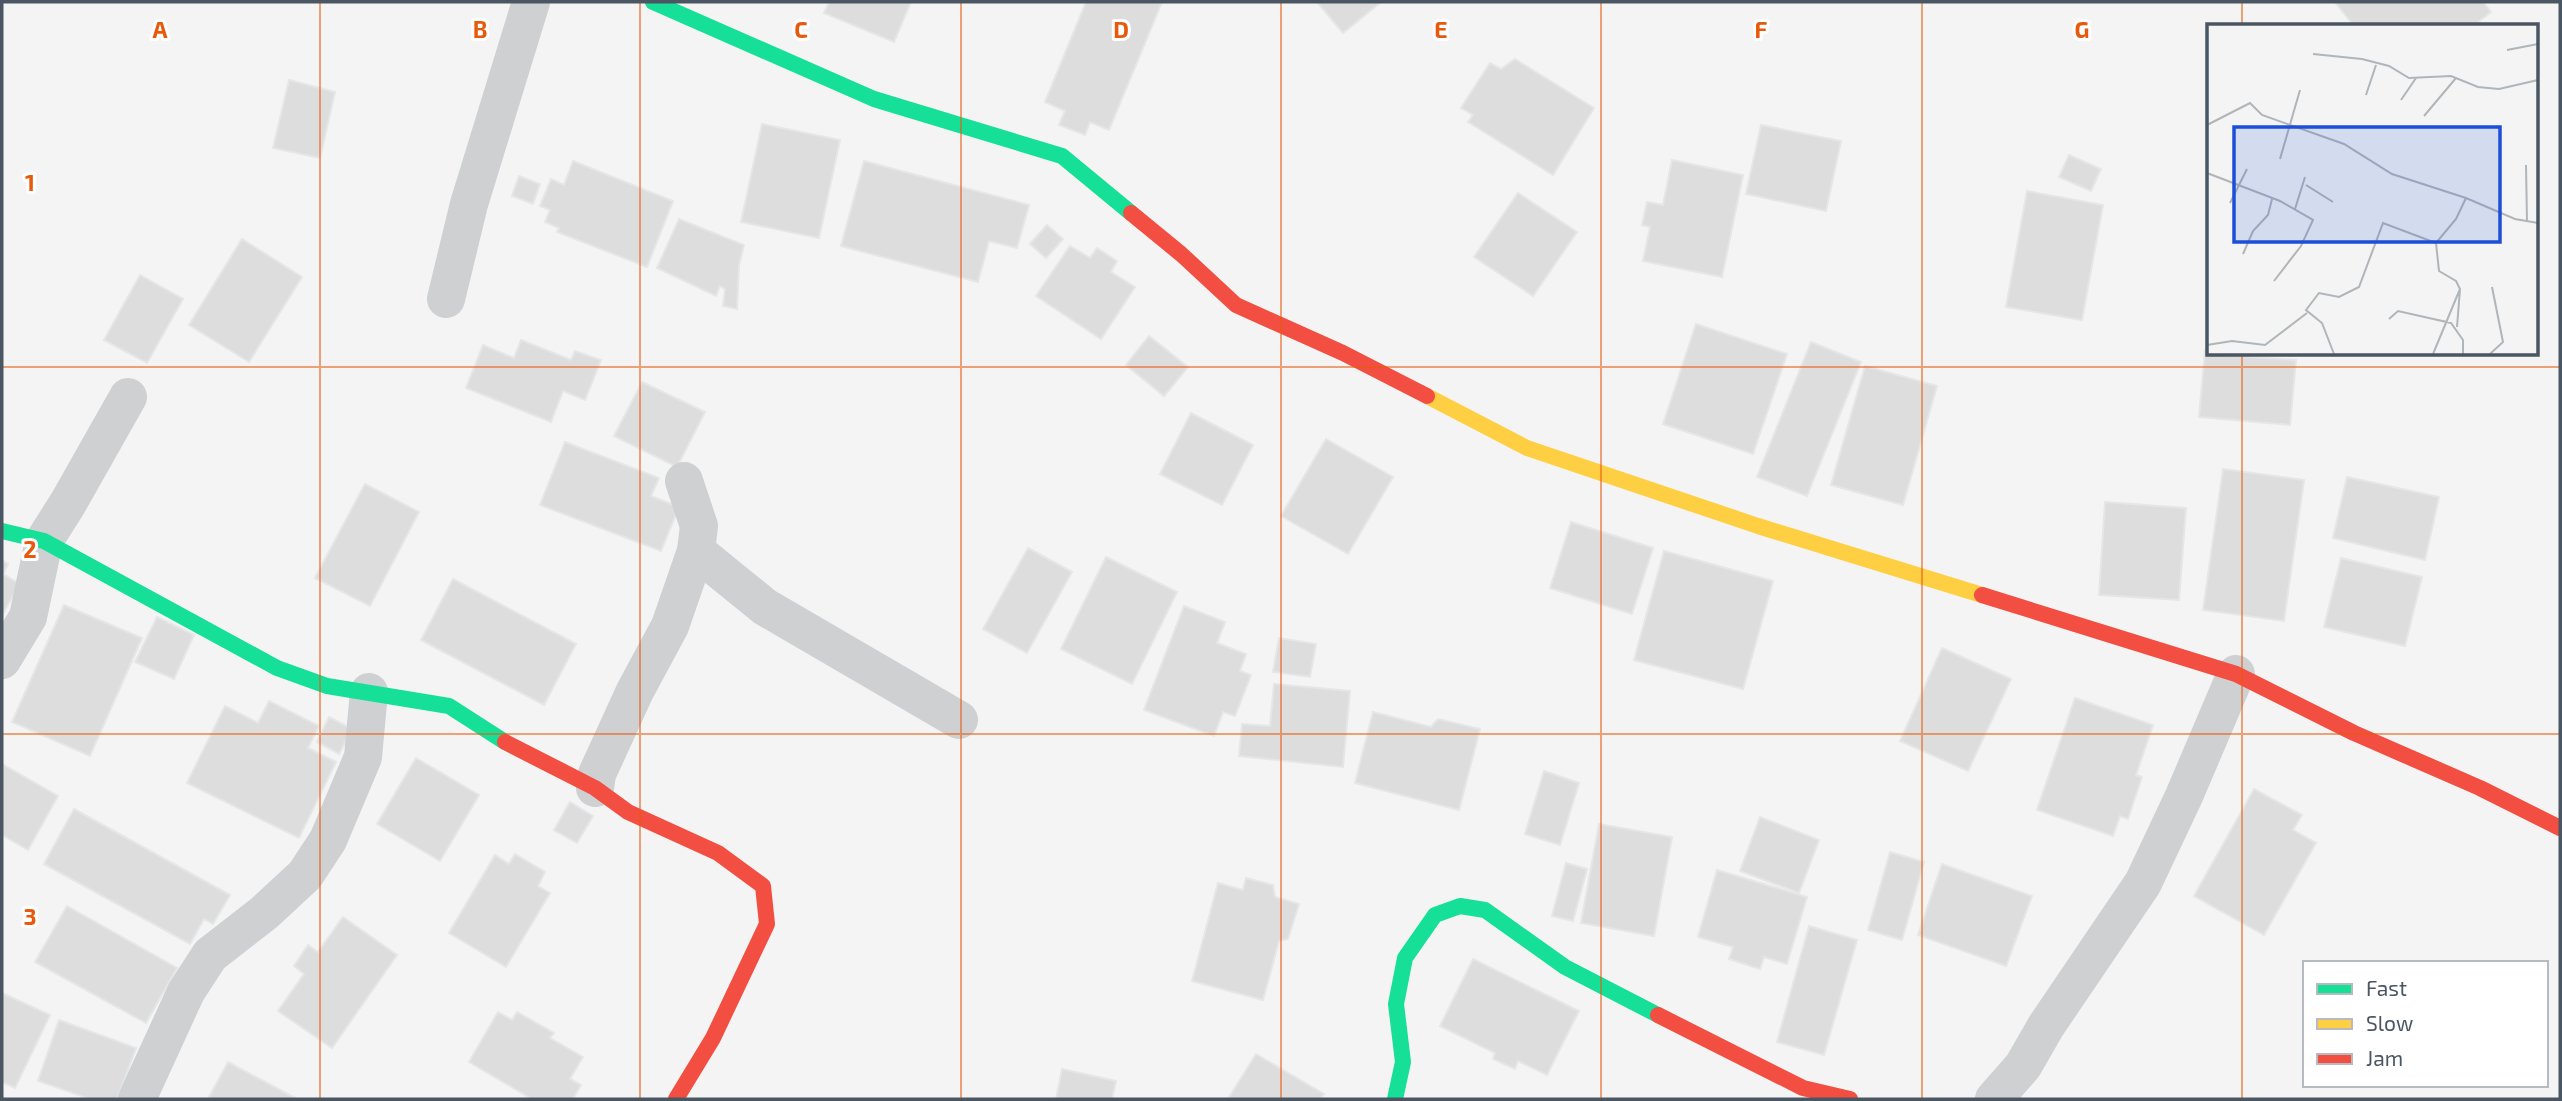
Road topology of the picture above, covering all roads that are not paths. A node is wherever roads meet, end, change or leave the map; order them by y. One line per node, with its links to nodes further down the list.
1 (531, 2): 3 (street)
2 (653, 2): 10 (street)
3 (446, 299)
4 (128, 397): 7 (street)
5 (684, 481): 8 (street)
6 (2, 531): 7 (street)
7 (44, 541): 9 (street); 11 (street)
8 (696, 551): 12 (street); 13 (street)
9 (2, 660)
10 (2236, 674): 14 (street); 19 (street)
11 (369, 692): 13 (street); 15 (street)
12 (960, 720)
13 (595, 788): 16 (street)
14 (2560, 828)
15 (137, 1099)
16 (676, 1099)
17 (1395, 1099): 18 (street)
18 (1850, 1099)
19 (1994, 1099)

